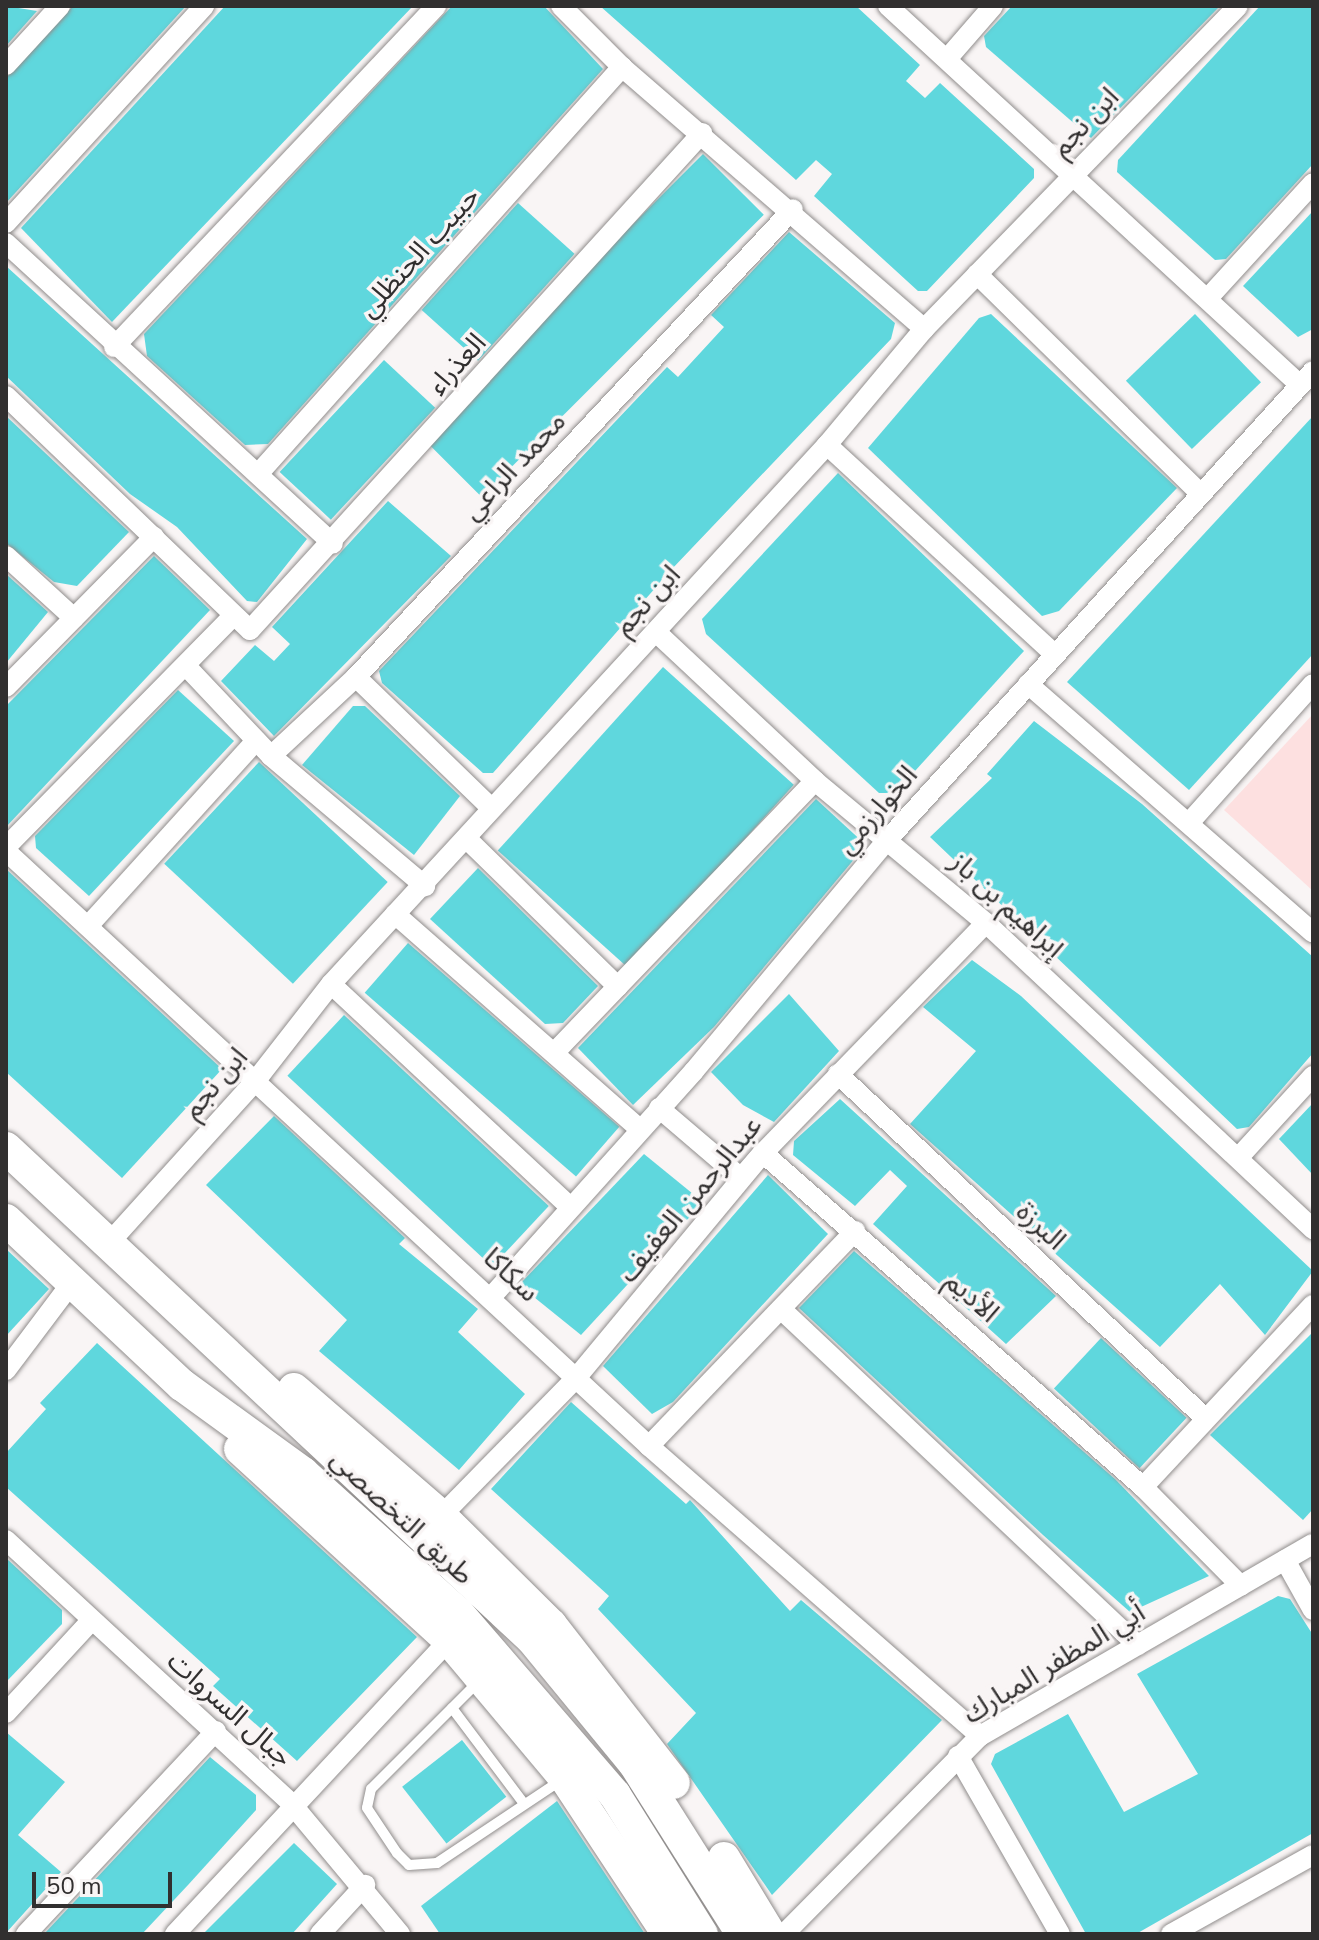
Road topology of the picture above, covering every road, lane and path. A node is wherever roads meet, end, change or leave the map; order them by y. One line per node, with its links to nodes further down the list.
1 (60, 6): 9 (street)
2 (204, 6): 15 (street)
3 (436, 6): 20 (street)
4 (561, 6): 10 (street)
5 (888, 6): 8 (street)
6 (993, 6): 8 (street)
7 (1238, 6): 12 (street, ابن نجم)
8 (947, 59): 12 (street)
9 (6, 65)
10 (622, 67): 11 (street); 24 (street, حبيب الحنظلي)
11 (702, 133): 14 (street); 27 (street, العذراء)
12 (1070, 178): 17 (street, ابن نجم); 18 (street)
13 (1313, 183): 18 (street)
14 (793, 209): 19 (street); 34 (street, محمد الراعي)
15 (6, 223)
16 (6, 243): 20 (street)
17 (977, 274): 19 (street, ابن نجم); 25 (street)
18 (1209, 297): 21 (street)
19 (924, 329): 23 (street, ابن نجم)
20 (114, 347): 24 (street)
21 (1307, 378): 25 (street, الخوارزمي)
22 (6, 396): 26 (street)
23 (827, 445): 31 (street, ابن نجم); 32 (street)
24 (259, 473): 27 (street)
25 (1201, 494): 32 (street, الخوارزمي)
26 (154, 537): 29 (street); 30 (street)
27 (333, 544): 29 (street, العذراء)
28 (6, 556): 30 (street)
29 (233, 616): 33 (street)
30 (74, 618): 37 (street)
31 (656, 632): 40 (street, إبراهيم بن باز); 41 (street, ابن نجم)
32 (1055, 655): 35 (street, الخوارزمي)
33 (186, 666): 38 (street); 45 (street)
34 (356, 677): 39 (street, محمد الراعي); 41 (street)
35 (1028, 684): 42 (street); 43 (street, الخوارزمي)
36 (1313, 684): 42 (street)
37 (6, 687)
38 (256, 741): 39 (street); 49 (street)
39 (271, 756): 46 (street)
40 (815, 781): 43 (street, إبراهيم بن باز); 52 (street)
41 (490, 807): 44 (street, ابن نجم)
42 (1189, 823): 50 (street)
43 (890, 837): 48 (street, إبراهيم بن باز); 57 (street, الخوارزمي)
44 (467, 839): 46 (street, ابن نجم); 52 (street)
45 (6, 849): 49 (street, سكاكا)
46 (425, 886): 47 (street, ابن نجم)
47 (395, 914): 51 (street, ابن نجم); 53 (street)
48 (986, 923): 54 (street, عبدالرحمن العفيف); 61 (street, إبراهيم بن باز)
49 (88, 926): 56 (street, سكاكا)
50 (1313, 933)
51 (331, 984): 56 (street, ابن نجم); 62 (street)
52 (618, 987): 53 (street)
53 (554, 1053): 58 (street)
54 (838, 1074): 60 (street, عبدالرحمن العفيف); 74 (street, البرزة)
55 (1313, 1076): 61 (street)
56 (257, 1079): 66 (street, ابن نجم); 68 (street, سكاكا)
57 (659, 1108): 58 (street, الخوارزمي); 60 (street)
58 (640, 1129): 62 (street, الخوارزمي)
59 (6, 1148): 66 (main road, طريق التخصصي)
60 (763, 1153): 65 (street, الأديم); 72 (street, عبدالرحمن العفيف)
61 (1239, 1157): 64 (street, إبراهيم بن باز)
62 (569, 1206): 68 (street, الخوارزمي)
63 (6, 1220): 67 (main road, طريق التخصصي)
64 (1313, 1229)
65 (855, 1231): 70 (street); 76 (street, الأديم)
66 (109, 1243): 77 (main road); 103 (main road, طريق التخصصي)
67 (73, 1281): 71 (street); 73 (main road, طريق التخصصي)
68 (493, 1295): 72 (street, سكاكا)
69 (1313, 1305): 74 (street)
70 (781, 1309): 75 (street); 85 (street)
71 (6, 1370)
72 (577, 1377): 75 (street, سكاكا); 77 (street, عبدالرحمن العفيف)
73 (182, 1385): 84 (main road); 102 (main road, طريق التخصصي)
74 (1206, 1419): 76 (street)
75 (649, 1446): 90 (street, سكاكا)
76 (1143, 1487): 81 (street, الأديم)
77 (441, 1516): 104 (main road)
78 (6, 1540): 83 (street, جبال السروات)
79 (1313, 1544): 80 (street, أبي المظفر المبارك)
80 (1285, 1560): 81 (street, أبي المظفر المبارك); 82 (street)
81 (1241, 1586): 85 (street, أبي المظفر المبارك)
82 (1313, 1610)
83 (91, 1621): 88 (street); 89 (street, جبال السروات)
84 (449, 1640): 86 (main road); 94 (street)
85 (1138, 1645): 90 (street, أبي المظفر المبارك)
86 (482, 1677): 87 (lane); 92 (main road)
87 (452, 1708): 93 (lane); 93 (lane)
88 (6, 1713)
89 (216, 1731): 94 (street, جبال السروات); 97 (street)
90 (980, 1736): 91 (street, أبي المظفر المبارك)
91 (958, 1756): 105 (street, أبي المظفر المبارك); 106 (street)
92 (565, 1778): 93 (lane); 101 (main road)
93 (522, 1801)
94 (290, 1802): 96 (street, جبال السروات); 98 (street)
95 (1313, 1855): 107 (street)
96 (365, 1885): 99 (street); 100 (street, جبال السروات)
97 (26, 1934)
98 (175, 1934)
99 (320, 1934)
100 (400, 1934)
101 (668, 1934)
102 (702, 1934)
103 (742, 1934)
104 (770, 1934)
105 (784, 1934)
106 (1060, 1934)
107 (1171, 1934)

